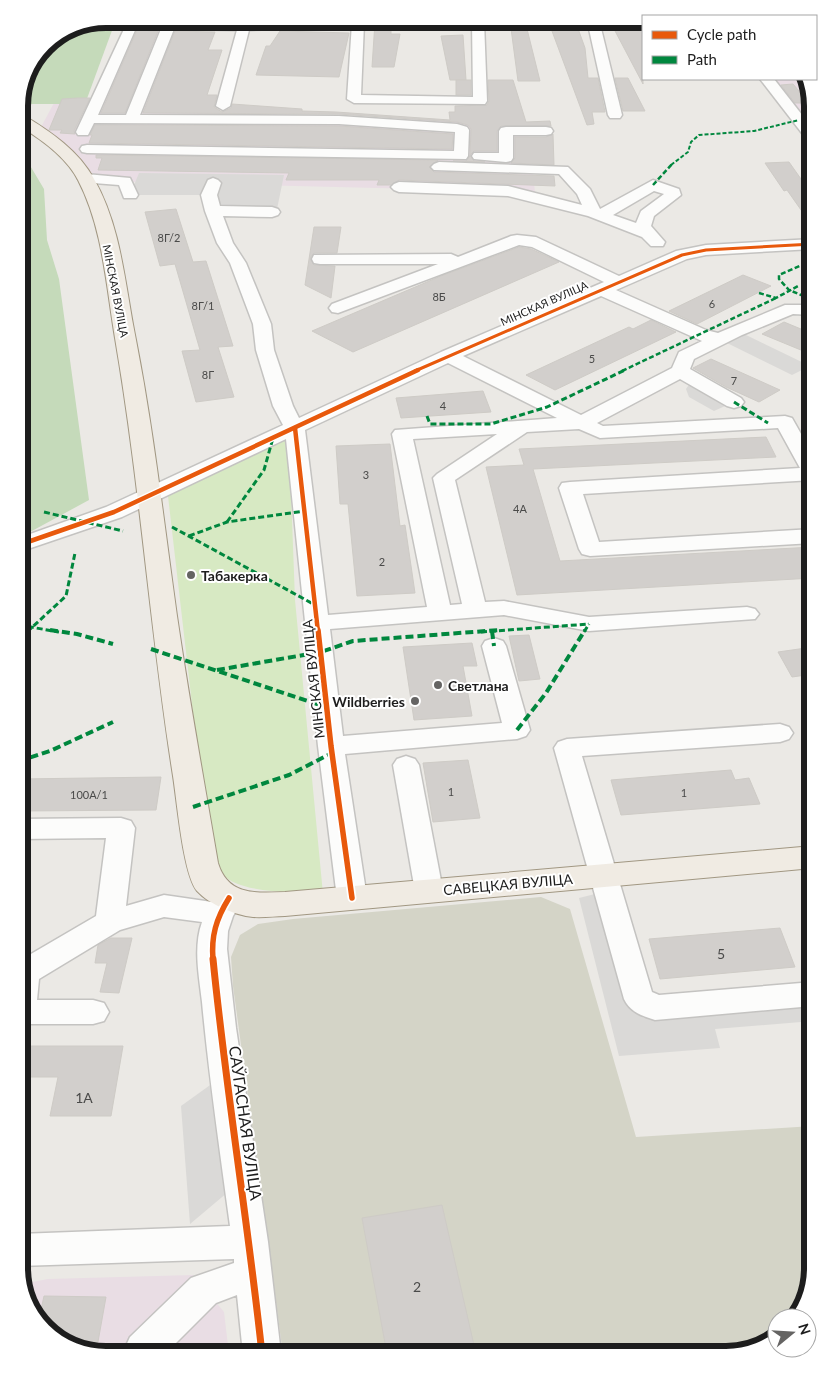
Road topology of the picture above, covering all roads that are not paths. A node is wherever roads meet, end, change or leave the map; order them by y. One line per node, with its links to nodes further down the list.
1 (130, 27): 10 (street)
2 (168, 27): 11 (street)
3 (244, 27): 8 (street)
4 (358, 27): 5 (street)
5 (478, 28)
6 (595, 28): 9 (street)
7 (768, 80): 13 (street)
8 (223, 106)
9 (615, 115)
10 (90, 119): 11 (street); 16 (street)
11 (131, 119): 17 (street)
12 (28, 125): 18 (main road, МІНСКАЯ ВУЛІЦА)
13 (804, 126)
14 (546, 131): 20 (street)
15 (412, 139): 17 (street)
16 (88, 140): 18 (street); 19 (street); 28 (street)
17 (462, 140): 19 (street)
18 (51, 142): 22 (main road, МІНСКАЯ ВУЛІЦА)
19 (461, 156): 20 (street)
20 (506, 158): 21 (street)
21 (545, 159)
22 (86, 179): 25 (street); 48 (main road, МІНСКАЯ ВУЛІЦА)
23 (213, 183): 26 (street)
24 (399, 187): 28 (street)
25 (130, 195)
26 (213, 211): 27 (street); 45 (street)
27 (272, 212)
28 (597, 214): 29 (street); 29 (street)
29 (648, 232): 31 (street)
30 (804, 245): 31 (street, МІНСКАЯ ВУЛІЦА)
31 (682, 255): 34 (street, МІНСКАЯ ВУЛІЦА)
32 (320, 259): 33 (street)
33 (466, 259): 34 (street); 36 (street)
34 (618, 282): 35 (street, МІНСКАЯ ВУЛІЦА)
35 (600, 290): 38 (street); 39 (street, МІНСКАЯ ВУЛІЦА)
36 (338, 308)
37 (804, 310): 38 (street)
38 (723, 339): 40 (street)
39 (448, 356): 42 (street); 45 (street, МІНСКАЯ ВУЛІЦА)
40 (683, 364): 41 (street); 42 (street); 43 (street)
41 (734, 402)
42 (562, 414): 43 (street)
43 (581, 423): 44 (street); 46 (street)
44 (522, 426): 51 (street); 52 (street)
45 (295, 428): 48 (street, МІНСКАЯ ВУЛІЦА); 54 (street, МІНСКАЯ ВУЛІЦА)
46 (804, 457)
47 (804, 475): 49 (street)
48 (150, 495): 50 (street); 63 (main road, МІНСКАЯ ВУЛІЦА)
49 (804, 537)
50 (28, 543)
51 (475, 611): 52 (street); 53 (street)
52 (440, 614): 54 (street)
53 (747, 614)
54 (318, 623): 57 (street, МІНСКАЯ ВУЛІЦА)
55 (494, 646): 57 (street)
56 (780, 733): 61 (street)
57 (331, 746): 64 (street, МІНСКАЯ ВУЛІЦА)
58 (406, 765): 62 (street)
59 (27, 829): 65 (street)
60 (804, 858): 61 (main road, САВЕЦКАЯ ВУЛІЦА)
61 (603, 875): 62 (main road, САВЕЦКАЯ ВУЛІЦА); 67 (street)
62 (429, 891): 64 (main road, САВЕЦКАЯ ВУЛІЦА)
63 (218, 898): 64 (main road, САВЕЦКАЯ ВУЛІЦА); 65 (street); 71 (street, САЎГАСНАЯ ВУЛІЦА)
64 (352, 898)
65 (110, 922): 66 (street)
66 (27, 970)
67 (804, 995)
68 (27, 1012): 69 (street)
69 (93, 1012)
70 (27, 1250): 71 (street)
71 (251, 1258): 72 (street); 73 (street, САЎГАСНАЯ ВУЛІЦА)
72 (148, 1345)
73 (261, 1345)

